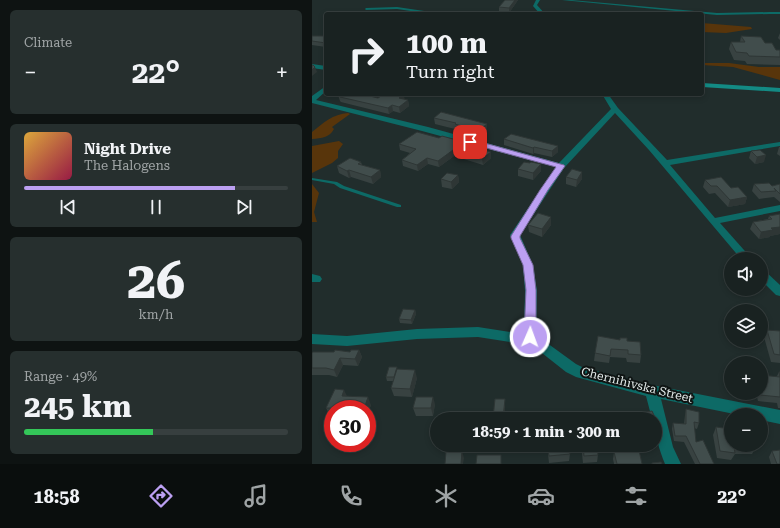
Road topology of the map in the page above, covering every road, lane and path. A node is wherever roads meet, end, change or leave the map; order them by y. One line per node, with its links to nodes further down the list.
1 (538, 0): 5 (street)
2 (563, 0): 6 (lane)
3 (366, 9): 4 (lane)
4 (424, 12)
5 (541, 12)
6 (695, 12)
7 (704, 13): 8 (lane)
8 (770, 13): 9 (street)
9 (780, 13)
10 (312, 66): 11 (street)
11 (324, 68)
12 (704, 85): 14 (street)
13 (324, 90): 16 (street)
14 (779, 90)
15 (606, 96): 17 (street)
16 (312, 100): 20 (street)
17 (615, 109): 19 (street); 20 (street)
18 (780, 144): 19 (street)
19 (665, 162): 24 (street)
20 (561, 166): 28 (street)
21 (312, 179): 22 (lane)
22 (399, 206)
23 (780, 208): 24 (street)
24 (713, 222): 25 (street)
25 (741, 252)
26 (768, 281): 27 (street)
27 (780, 292)
28 (530, 337): 29 (street); 30 (street, Chernihivska Street)
29 (312, 339)
30 (652, 391): 31 (street, Chernihivska Street); 32 (street)
31 (780, 417)
32 (673, 464)

